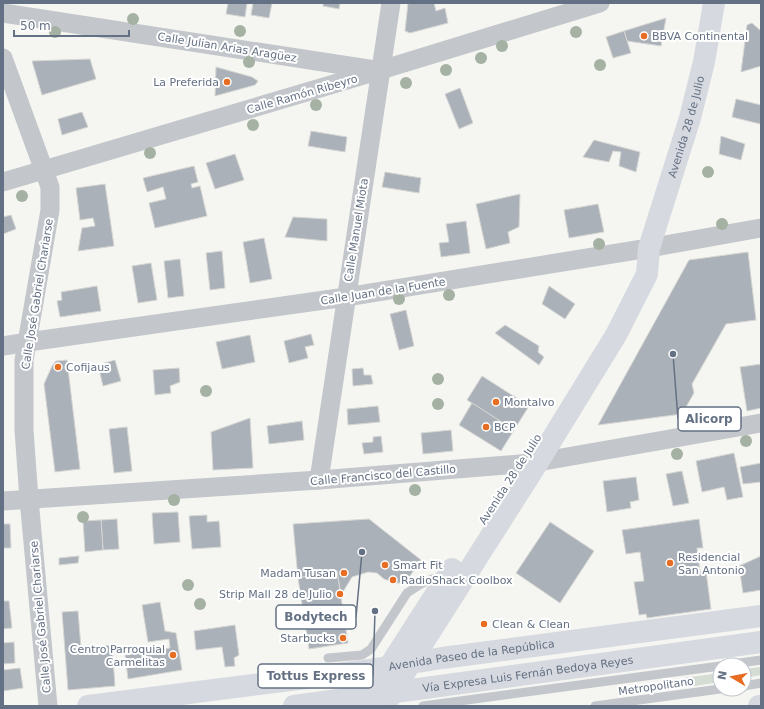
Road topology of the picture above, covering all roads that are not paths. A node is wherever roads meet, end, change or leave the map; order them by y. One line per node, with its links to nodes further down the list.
1 (391, 3): 7 (street, Calle Manuel Miota)
2 (600, 3): 4 (street, Calle Ramón Ribeyro)
3 (714, 3): 11 (main road, Avenida 28 de Julio)
4 (565, 8): 7 (street, Calle Ramón Ribeyro)
5 (3, 13): 7 (street, Calle Julian Arias Aragüez)
6 (3, 58): 8 (street, Calle José Gabriel Chariarse)
7 (381, 70): 8 (street, Calle Ramón Ribeyro); 12 (street, Calle Manuel Miota)
8 (43, 170): 9 (street, Calle Ramón Ribeyro); 13 (street, Calle José Gabriel Chariarse)
9 (3, 182)
10 (761, 228): 11 (street, Calle Juan de la Fuente)
11 (649, 248): 12 (street, Calle Juan de la Fuente); 16 (main road, Avenida 28 de Julio)
12 (346, 297): 13 (street, Calle Juan de la Fuente); 17 (street, Calle Manuel Miota)
13 (28, 342): 14 (street, Calle Juan de la Fuente); 18 (street, Calle José Gabriel Chariarse)
14 (3, 346)
15 (761, 424): 16 (street, Calle Francisco del Castillo)
16 (529, 463): 17 (street, Calle Francisco del Castillo); 20 (main road, Avenida 28 de Julio); 25 (main road, Avenida 28 de Julio)
17 (319, 480): 18 (street, Calle Francisco del Castillo)
18 (29, 499): 19 (street, Calle Francisco del Castillo); 27 (street, Calle José Gabriel Chariarse)
19 (3, 501)
20 (447, 576): 23 (lane); 25 (main road, Avenida 28 de Julio)
21 (761, 616): 25 (main road, Avenida Paseo de la República)
22 (761, 642): 29 (main road, Vía Expresa Luis Fernán Bedoya Reyes)
23 (328, 658)
24 (712, 667): 32 (lane, Metropolitano)
25 (395, 672): 28 (main road, Avenida Paseo de la República); 30 (main road, Avenida 28 de Julio); 31 (main road, Avenida 28 de Julio)
26 (712, 690): 33 (lane, Metropolitano)
27 (48, 706)
28 (88, 706)
29 (294, 706)
30 (364, 706)
31 (384, 706)
32 (423, 706)
33 (595, 706)

